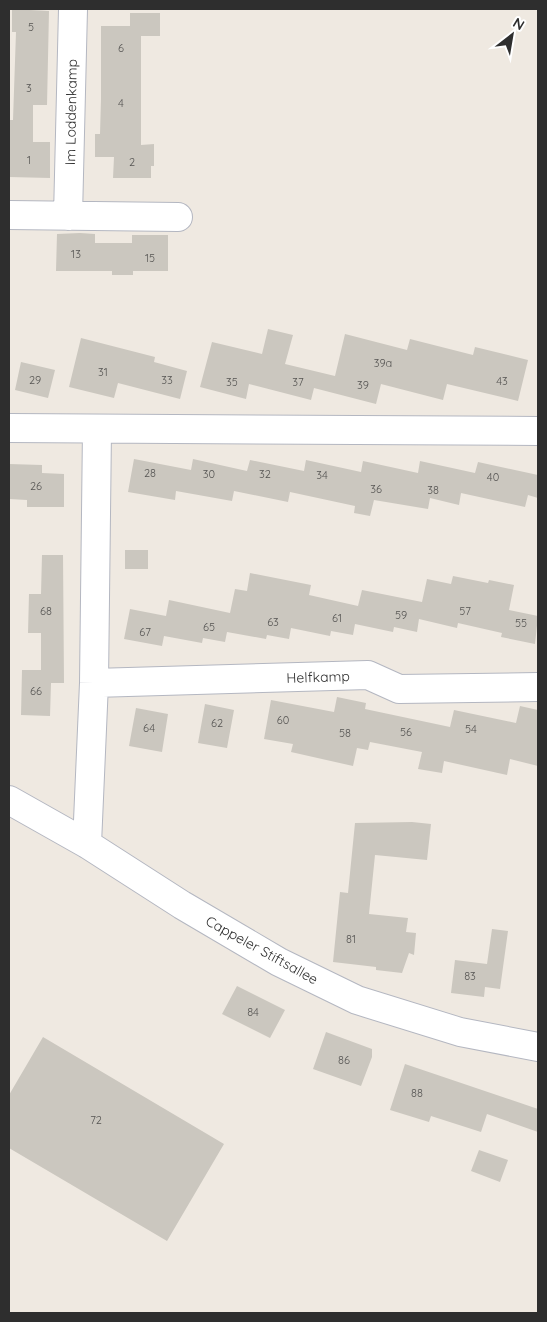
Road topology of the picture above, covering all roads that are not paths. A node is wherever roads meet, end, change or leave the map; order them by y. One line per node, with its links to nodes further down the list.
1 (73, 9): 3 (street, Im Loddenkamp)
2 (9, 215): 3 (street)
3 (68, 216): 4 (street)
4 (178, 217)
5 (9, 428): 6 (street)
6 (97, 429): 7 (street); 8 (street)
7 (538, 431)
8 (94, 683): 9 (street, Helfkamp); 11 (street)
9 (538, 687)
10 (9, 800): 11 (street, Cappeler Stiftsallee)
11 (87, 844): 12 (street, Cappeler Stiftsallee)
12 (538, 1047)

